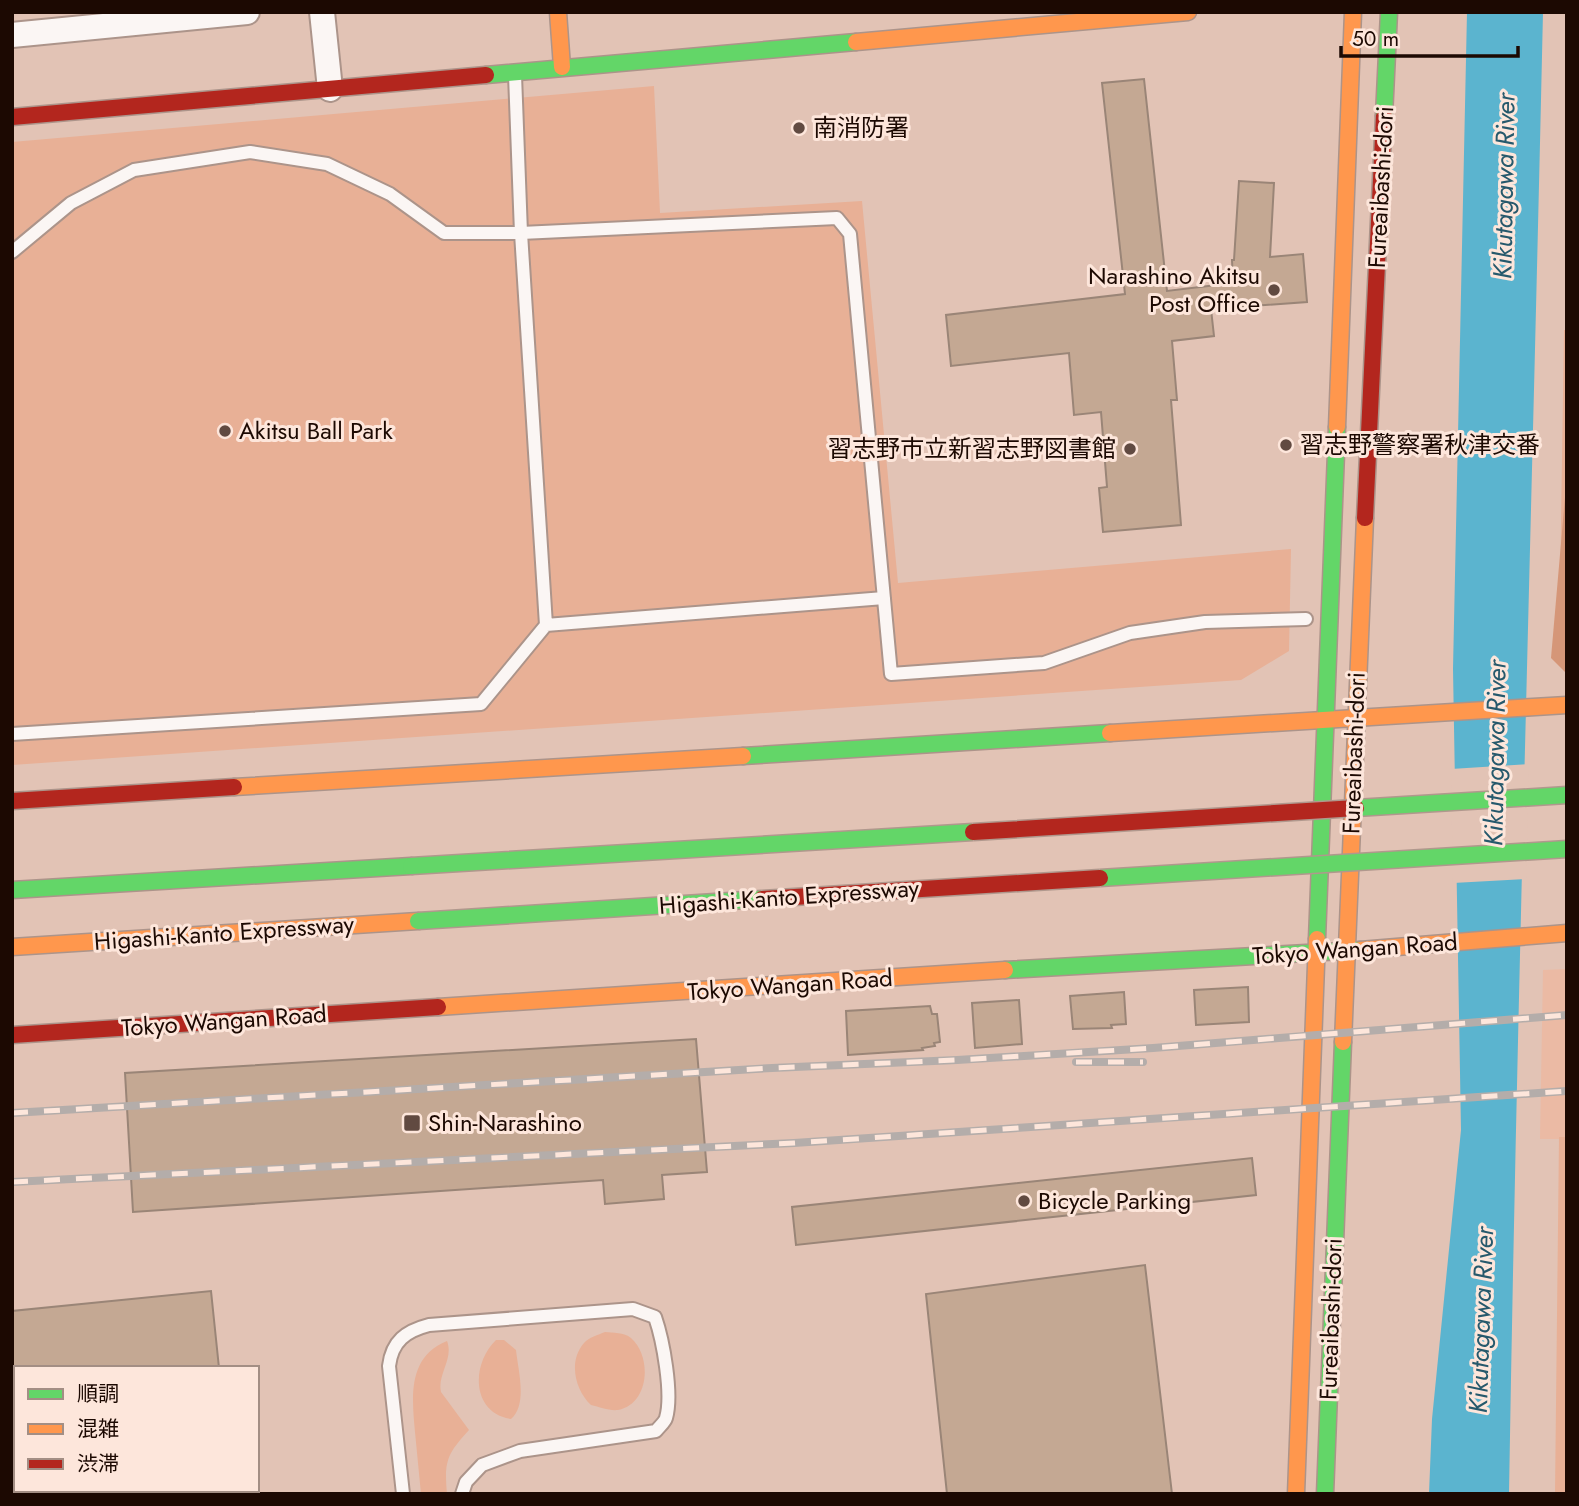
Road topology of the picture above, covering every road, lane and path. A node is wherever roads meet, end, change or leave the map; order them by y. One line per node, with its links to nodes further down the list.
1 (247, 12): 7 (street)
2 (322, 12): 10 (street)
3 (558, 12): 8 (main road)
4 (1188, 12): 8 (main road)
5 (1353, 12): 19 (main road, Fureaibashi-dori)
6 (1389, 12): 18 (main road, Fureaibashi-dori)
7 (12, 35)
8 (562, 67): 9 (main road)
9 (515, 71): 10 (main road); 12 (lane)
10 (330, 89): 11 (main road)
11 (12, 117)
12 (521, 233): 13 (lane); 14 (lane); 16 (lane)
13 (12, 252)
14 (884, 598): 15 (lane); 16 (lane)
15 (1306, 619)
16 (546, 625): 20 (lane)
17 (1567, 705): 18 (main road)
18 (1354, 719): 19 (main road); 27 (main road, Fureaibashi-dori)
19 (1325, 720): 22 (main road); 28 (main road, Fureaibashi-dori)
20 (12, 734)
21 (1567, 794): 24 (main road, bridge)
22 (12, 801)
23 (1567, 849): 26 (main road, Higashi-Kanto Expressway, bridge)
24 (12, 890)
25 (1567, 933): 27 (main road, Tokyo Wangan Road)
26 (12, 947)
27 (1347, 952): 28 (main road, Tokyo Wangan Road); 33 (main road, Fureaibashi-dori)
28 (1316, 954): 29 (main road, Tokyo Wangan Road); 32 (main road, Fureaibashi-dori)
29 (12, 1035)
30 (403, 1494): 31 (lane)
31 (462, 1494)
32 (1296, 1494)
33 (1325, 1494)

